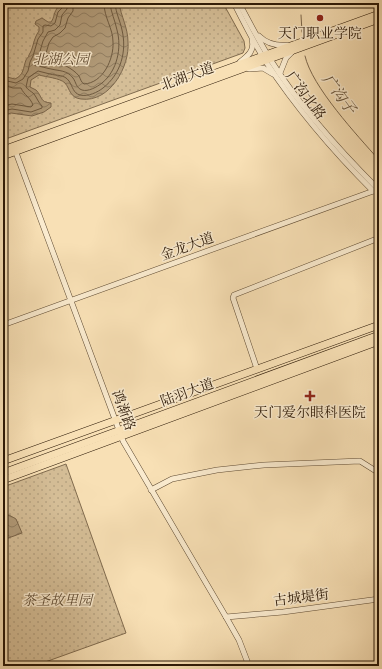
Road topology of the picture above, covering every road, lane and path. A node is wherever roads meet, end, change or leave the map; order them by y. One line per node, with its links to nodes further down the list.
1 (234, 3): 5 (street, 广沟北路)
2 (239, 3): 5 (street, 广沟北路)
3 (379, 14): 6 (main road, 北湖大道)
4 (379, 19): 6 (main road, 北湖大道)
5 (253, 34): 6 (street); 7 (street, 广沟北路); 8 (street)
6 (292, 48): 7 (main road, 北湖大道); 9 (street)
7 (266, 57): 8 (main road, 北湖大道); 9 (street, 广沟北路)
8 (238, 67): 9 (street); 10 (main road, 北湖大道)
9 (278, 75): 13 (street, 广沟北路)
10 (15, 148): 11 (main road, 北湖大道); 12 (main road, 北湖大道); 15 (street, 鸿渐路)
11 (3, 150)
12 (3, 156)
13 (376, 190): 15 (street, 金龙大道)
14 (379, 238): 21 (street)
15 (71, 301): 16 (street, 金龙大道); 22 (street, 鸿渐路)
16 (3, 325)
17 (379, 325): 21 (main road)
18 (379, 332): 22 (main road, 陆羽大道)
19 (379, 335): 22 (main road, 陆羽大道)
20 (379, 341): 22 (main road)
21 (257, 369): 22 (main road)
22 (118, 429): 23 (main road); 24 (main road, 陆羽大道); 25 (main road, 陆羽大道); 27 (main road); 28 (street, 鸿渐路)
23 (3, 461)
24 (3, 468)
25 (3, 472)
26 (379, 473): 28 (street)
27 (3, 480)
28 (151, 490): 30 (street, 鸿渐路)
29 (378, 599): 30 (street, 古城堤街)
30 (226, 617): 31 (street, 鸿渐路)
31 (249, 666)

